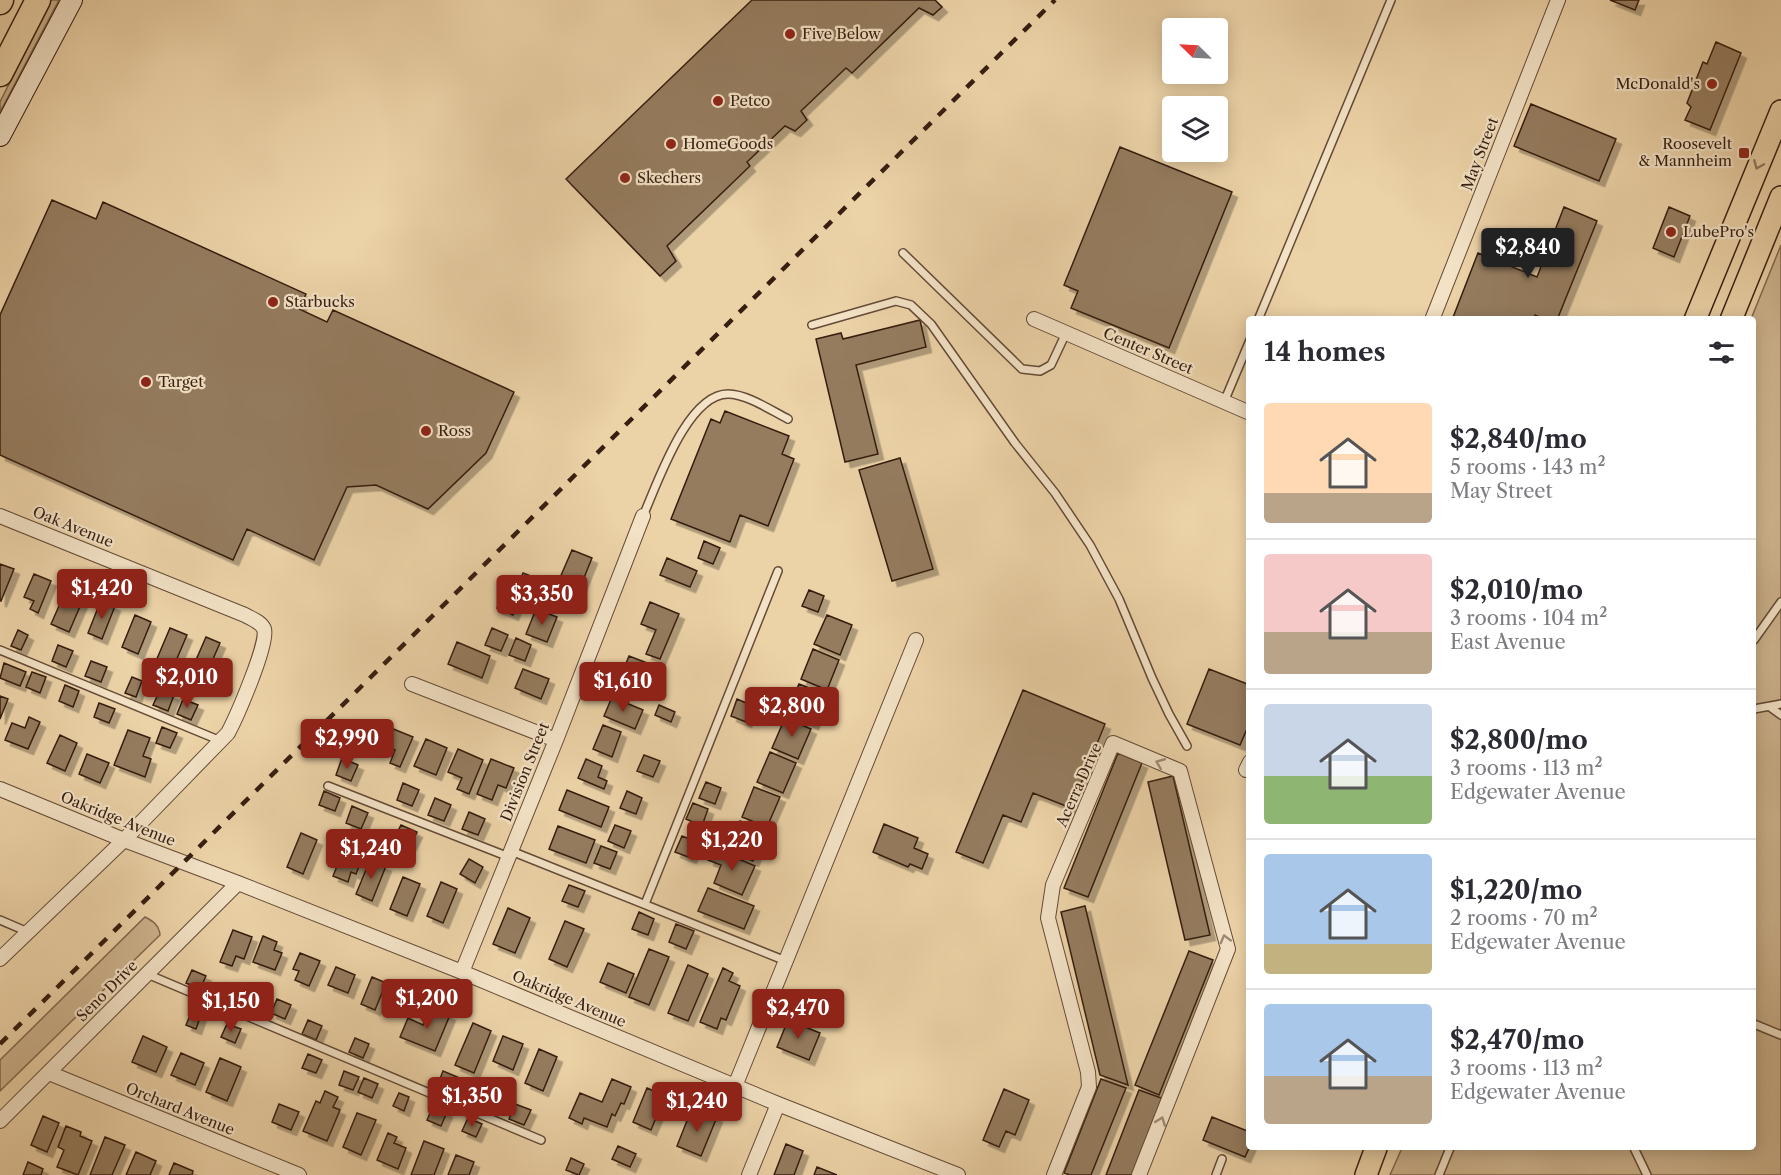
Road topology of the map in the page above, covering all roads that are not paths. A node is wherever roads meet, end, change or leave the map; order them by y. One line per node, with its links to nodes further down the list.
1 (38, 0): 5 (highway)
2 (72, 0): 7 (main road)
3 (1391, 0): 10 (lane)
4 (1558, 0): 11 (street, May Street)
5 (0, 74)
6 (1781, 111): 12 (main road, one-way to 12)
7 (0, 136)
8 (1781, 197): 13 (main road)
9 (903, 253): 16 (lane)
10 (1260, 316)
11 (1434, 316)
12 (1697, 316)
13 (1733, 316)
14 (1034, 319): 16 (street, Center Street)
15 (812, 325): 35 (lane)
16 (1066, 333): 18 (street, Center Street)
17 (1246, 350): 18 (lane)
18 (1224, 402): 19 (street, Center Street)
19 (1246, 411)
20 (788, 419): 22 (lane)
21 (0, 516): 34 (street, Oak Avenue)
22 (643, 516): 33 (street, Division Street)
23 (778, 571): 41 (lane)
24 (1781, 602): 25 (lane)
25 (1756, 637)
26 (916, 640): 45 (street)
27 (0, 650): 34 (lane)
28 (412, 684): 33 (street)
29 (1781, 704): 30 (lane)
30 (1770, 707): 31 (lane); 32 (lane)
31 (1756, 709)
32 (1781, 715)
33 (556, 740): 39 (street, Division Street)
34 (221, 741): 38 (street)
35 (1187, 746)
36 (328, 786): 39 (lane)
37 (0, 789): 38 (street, Oakridge Avenue)
38 (124, 840): 40 (street, Oakridge Avenue); 43 (street)
39 (510, 854): 41 (lane); 46 (street, Division Street)
40 (238, 883): 46 (street, Oakridge Avenue); 47 (street, Seno Drive)
41 (645, 904): 45 (lane)
42 (0, 920): 43 (lane)
43 (28, 932): 44 (street)
44 (0, 959)
45 (786, 961): 51 (street)
46 (462, 972): 51 (street, Oakridge Avenue)
47 (147, 974): 50 (street, Seno Drive); 54 (lane)
48 (1756, 1025): 49 (lane)
49 (1781, 1035)
50 (49, 1073): 53 (street, Seno Drive); 59 (street, Orchard Avenue)
51 (735, 1086): 52 (street, Oakridge Avenue)
52 (778, 1104): 60 (street); 61 (street, Oakridge Avenue)
53 (0, 1121)
54 (541, 1140)
55 (1375, 1150): 65 (main road)
56 (1449, 1150): 66 (lane)
57 (1635, 1150): 67 (lane)
58 (1222, 1159): 64 (lane)
59 (299, 1175)
60 (749, 1175)
61 (958, 1175)
62 (1054, 1175): 63 (street, Acerra Drive, one-way to 62)
63 (1139, 1175)
64 (1216, 1175)
65 (1366, 1175)
66 (1439, 1175)
67 (1647, 1175)

